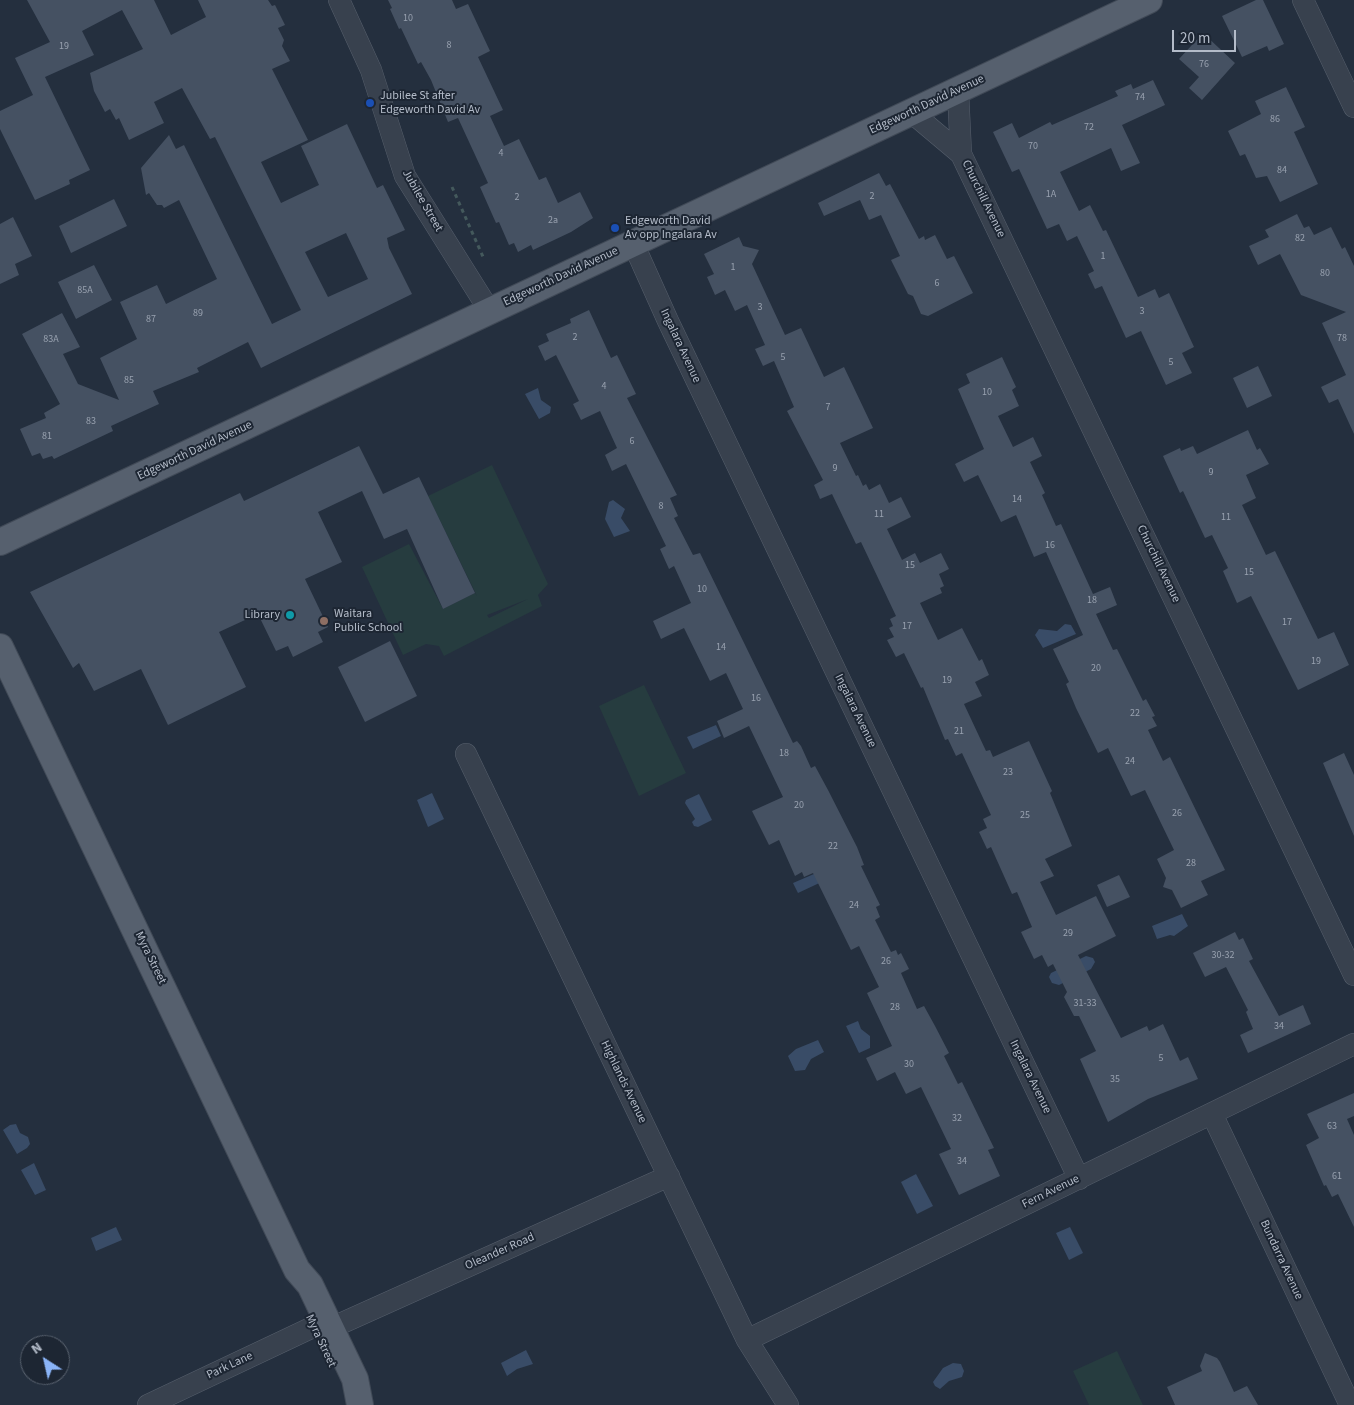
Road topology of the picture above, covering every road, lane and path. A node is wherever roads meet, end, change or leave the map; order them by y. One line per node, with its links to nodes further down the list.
1 (338, 0): 11 (street, Jubilee Street)
2 (1149, 0): 4 (main road, Edgeworth David Avenue)
3 (1303, 0): 5 (street)
4 (958, 91): 6 (main road, Edgeworth David Avenue); 7 (street, Churchill Avenue)
5 (1354, 107)
6 (911, 112): 7 (street, Churchill Avenue); 9 (main road, Edgeworth David Avenue)
7 (961, 154): 15 (street, Churchill Avenue)
8 (452, 187): 10 (path)
9 (633, 243): 11 (main road, Edgeworth David Avenue); 19 (street, Ingalara Avenue)
10 (486, 264)
11 (489, 310): 12 (main road, Edgeworth David Avenue)
12 (0, 542)
13 (0, 647): 20 (main road, Myra Street)
14 (466, 754): 18 (street, Highlands Avenue)
15 (1354, 975)
16 (1354, 1044): 17 (street, Fern Avenue)
17 (1212, 1114): 19 (street, Fern Avenue); 25 (street, Bundarra Avenue)
18 (669, 1176): 20 (street, Oleander Road); 21 (street, Highlands Avenue)
19 (1079, 1179): 21 (street, Fern Avenue)
20 (322, 1327): 22 (street, Park Lane); 23 (main road, Myra Street)
21 (747, 1340): 24 (street, Highlands Avenue)
22 (148, 1405)
23 (359, 1405)
24 (788, 1405)
25 (1350, 1405)

